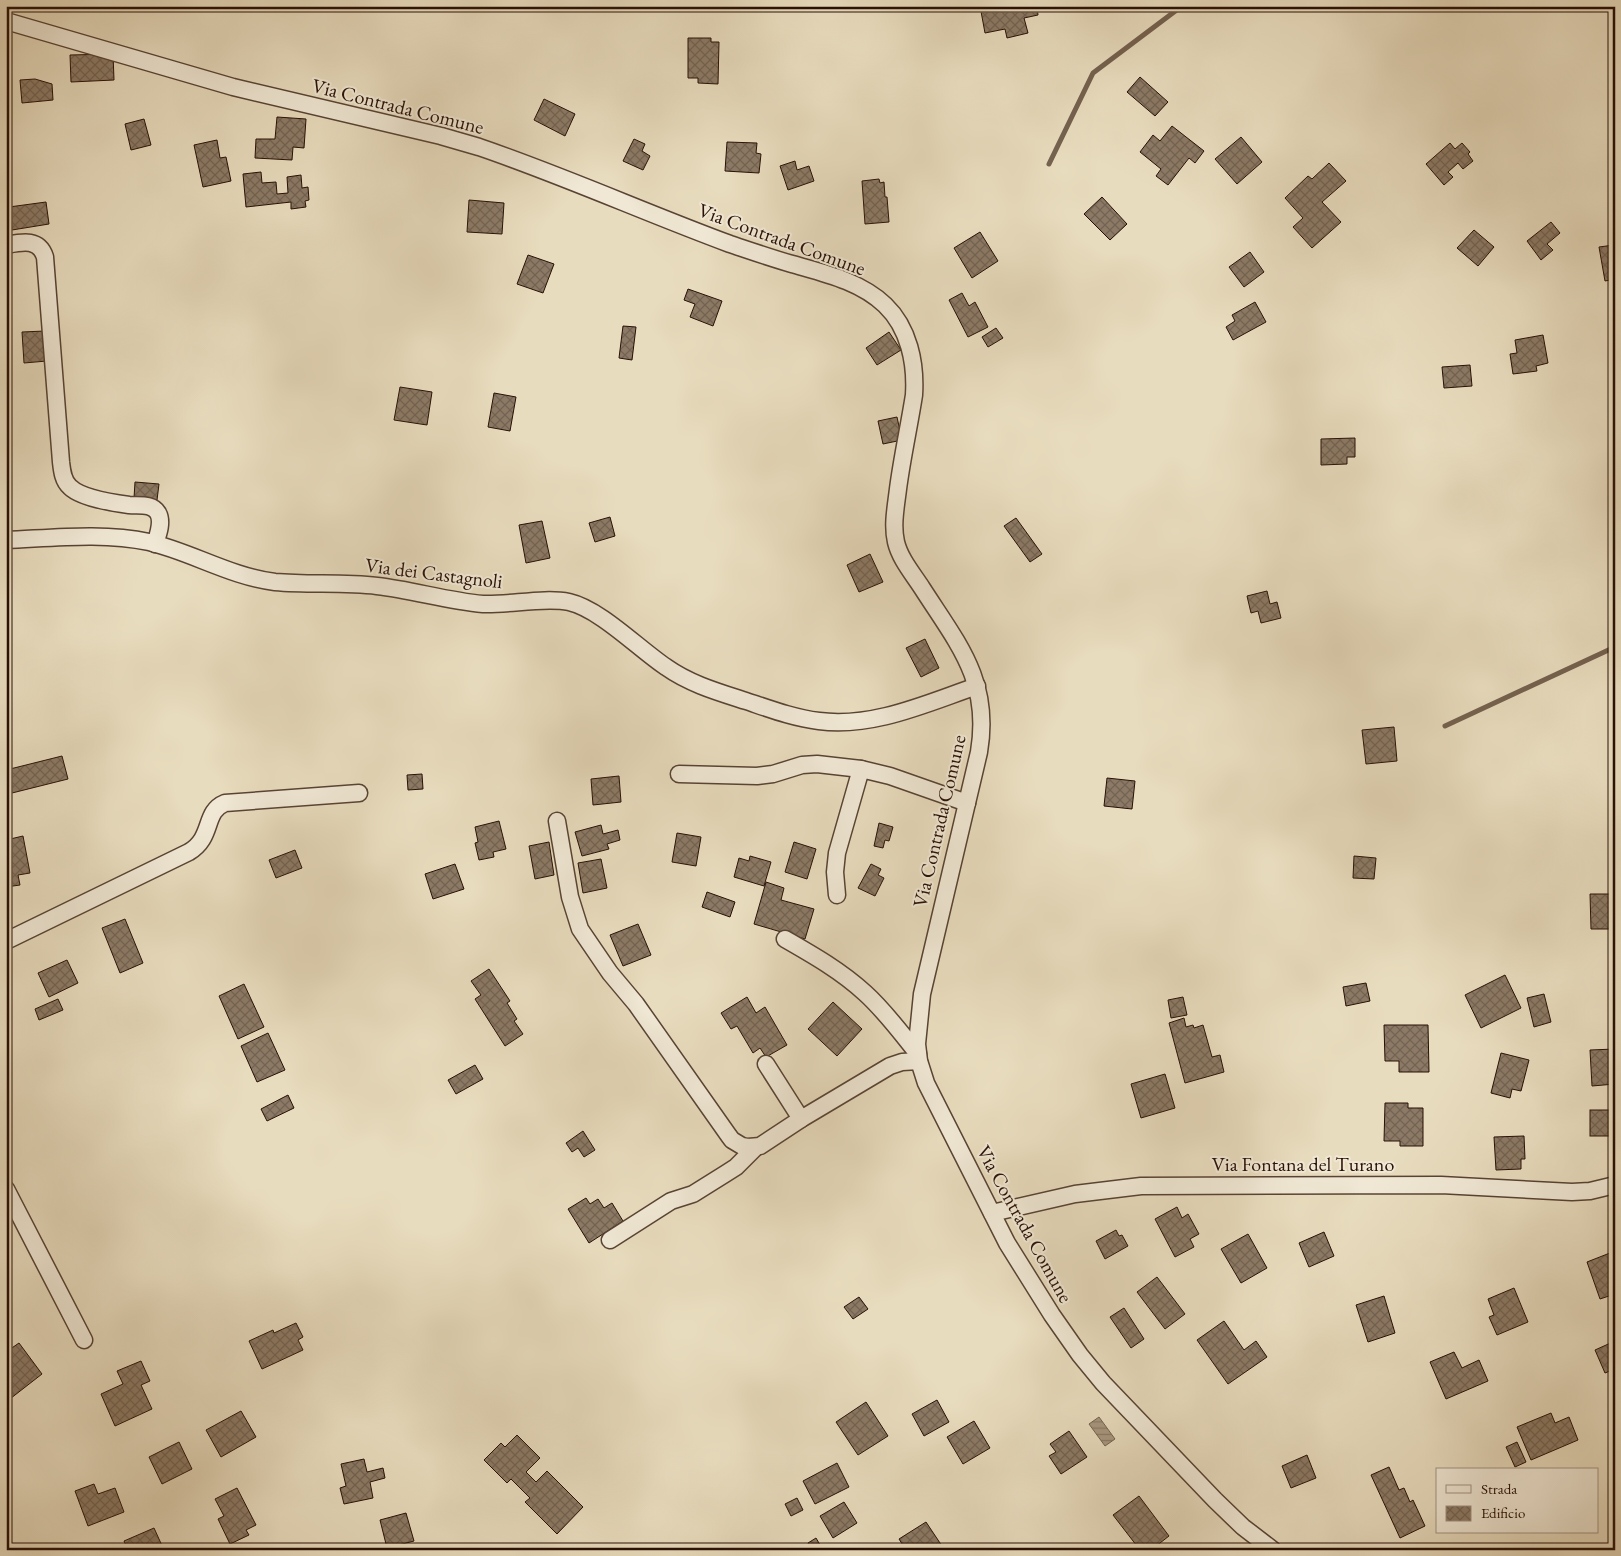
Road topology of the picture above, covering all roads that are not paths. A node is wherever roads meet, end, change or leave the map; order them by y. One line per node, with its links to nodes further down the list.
1 (6, 21): 5 (street, Via Contrada Comune)
2 (6, 245): 4 (street)
3 (6, 540): 4 (street, Via dei Castagnoli)
4 (155, 544): 5 (street, Via dei Castagnoli)
5 (977, 686): 9 (street, Via Contrada Comune)
6 (861, 769): 7 (street); 9 (street); 11 (street)
7 (679, 774)
8 (358, 793): 13 (street)
9 (967, 803): 14 (street, Via Contrada Comune)
10 (558, 821): 17 (street)
11 (837, 895)
12 (785, 939): 14 (street)
13 (6, 941)
14 (918, 1058): 16 (street); 20 (street, Via Contrada Comune)
15 (766, 1064): 16 (street)
16 (802, 1119): 17 (street)
17 (756, 1147): 21 (street)
18 (1615, 1185): 20 (street, Via Fontana del Turano)
19 (6, 1189): 22 (street)
20 (992, 1213): 23 (street, Via Contrada Comune)
21 (610, 1240)
22 (84, 1340)
23 (1273, 1550)

